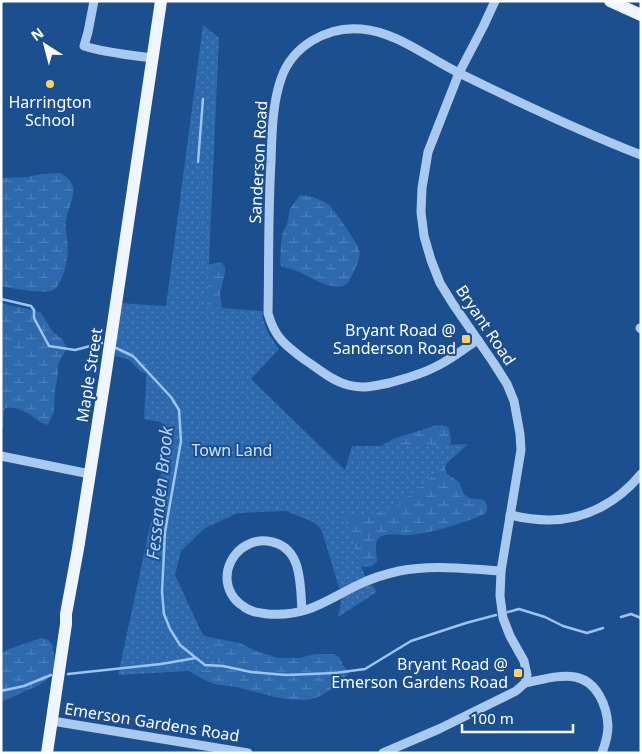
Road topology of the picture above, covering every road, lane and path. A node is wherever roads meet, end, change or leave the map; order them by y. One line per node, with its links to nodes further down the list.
1 (94, 1): 6 (street)
2 (161, 1): 6 (main road, Maple Street)
3 (495, 1): 7 (street, Bryant Road)
4 (616, 2): 5 (main road)
5 (641, 15)
6 (152, 58): 11 (main road, Maple Street)
7 (459, 74): 8 (street, Sanderson Road); 9 (street, Bryant Road); 9 (street, Sanderson Road)
8 (641, 155)
9 (478, 340): 13 (street, Bryant Road)
10 (1, 456): 11 (street)
11 (90, 474): 17 (main road, Maple Street)
12 (641, 474): 13 (street)
13 (510, 515): 14 (street, Bryant Road)
14 (501, 571): 15 (street); 16 (street, Bryant Road)
15 (302, 611): 15 (street)
16 (526, 679): 20 (street); 21 (street)
17 (52, 721): 18 (main road, Maple Street); 19 (street, Emerson Gardens Road)
18 (47, 753)
19 (248, 753)
20 (383, 753)
21 (602, 753)

